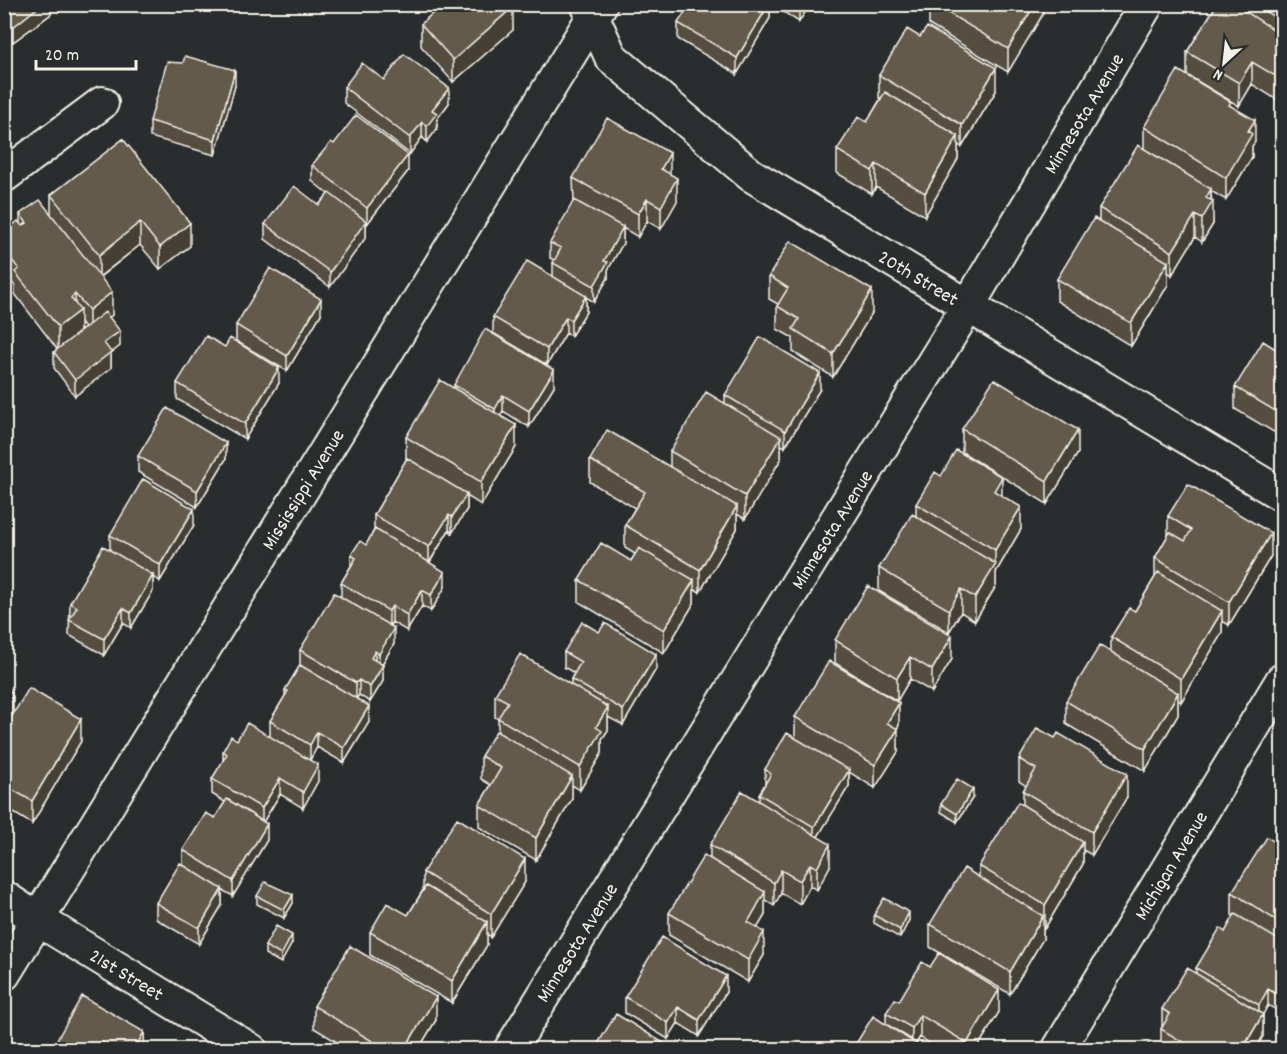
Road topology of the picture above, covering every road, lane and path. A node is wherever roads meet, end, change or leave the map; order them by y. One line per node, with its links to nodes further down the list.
1 (1147, 4): 5 (street, Minnesota Avenue)
2 (593, 9): 5 (street, 20th Street); 9 (street, Mississippi Avenue)
3 (102, 104): 4 (street)
4 (4, 176)
5 (968, 306): 6 (street, 20th Street); 12 (street, Minnesota Avenue)
6 (1282, 495)
7 (1282, 680): 13 (street, Michigan Avenue)
8 (4, 897): 9 (street, 21st Street)
9 (37, 919): 10 (street, Mississippi Avenue); 11 (street, 21st Street)
10 (4, 974)
11 (251, 1050)
12 (510, 1050)
13 (1058, 1050)

